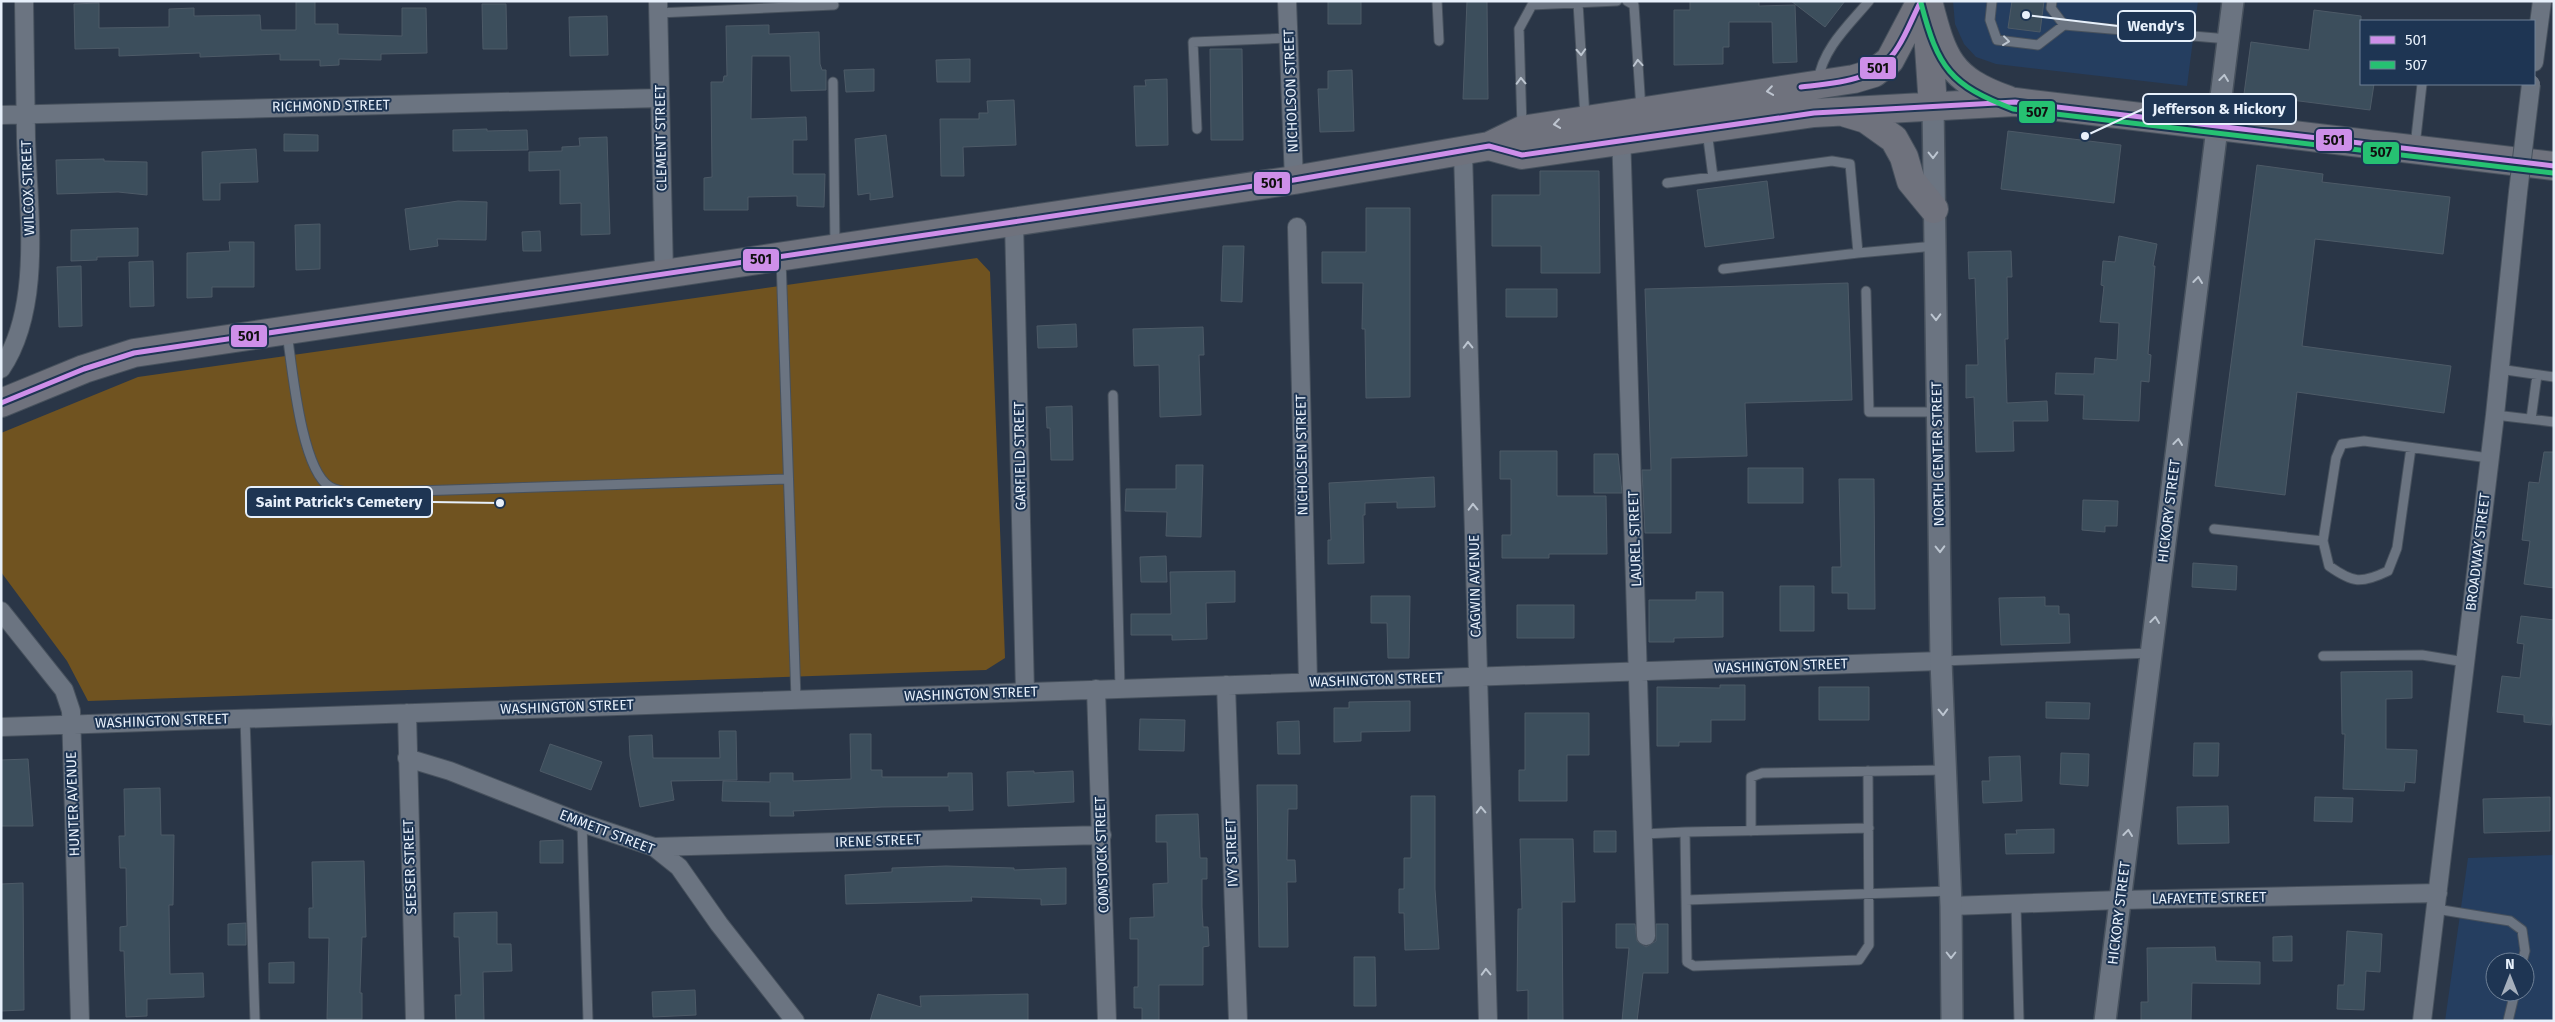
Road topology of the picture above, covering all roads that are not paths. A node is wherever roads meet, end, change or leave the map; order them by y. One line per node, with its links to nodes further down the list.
1 (24, 1): 30 (street, WILCOX STREET)
2 (1287, 1): 17 (street, NICHOLSON STREET)
3 (1437, 1): 19 (lane)
4 (1617, 1): 13 (lane)
5 (1627, 1): 29 (lane, one-way to 5)
6 (1869, 1): 22 (lane)
7 (1921, 1): 22 (main road)
8 (1927, 1): 26 (main road); 27 (main road, NORTH CENTER STREET)
9 (1992, 1): 16 (lane, one-way to 16)
10 (2052, 1): 16 (lane)
11 (2233, 1): 18 (street, HICKORY STREET)
12 (2542, 1): 20 (street)
13 (1578, 3): 32 (lane, one-way to 32); 36 (lane, one-way to 13)
14 (834, 5): 15 (lane)
15 (658, 7): 25 (street, CLEMENT STREET)
16 (2064, 25): 18 (lane)
17 (1289, 38): 35 (lane); 42 (street, NICHOLSON STREET)
18 (2228, 39): 33 (street, HICKORY STREET, one-way to 18)
19 (1439, 41)
20 (2535, 54)
21 (833, 82): 48 (lane)
22 (1818, 84): 29 (main road, one-way to 29)
23 (2422, 85): 39 (lane)
24 (2531, 85): 55 (street, BROADWAY STREET, bridge)
25 (660, 98): 30 (street, RICHMOND STREET); 52 (street, CLEMENT STREET)
26 (2014, 102): 27 (main road); 33 (main road)
27 (1933, 106): 28 (main road); 44 (street, NORTH CENTER STREET, one-way to 44)
28 (1840, 111): 34 (main road); 44 (main road)
29 (1631, 113): 32 (main road); 37 (street, LAUREL STREET)
30 (25, 114): 31 (street, RICHMOND STREET); 56 (street, WILCOX STREET)
31 (1, 115)
32 (1585, 120): 36 (main road, one-way to 36)
33 (2218, 126): 39 (main road); 71 (street, HICKORY STREET, one-way to 33)
34 (1707, 128): 37 (main road); 41 (lane)
35 (1197, 129)
36 (1522, 130): 38 (main road)
37 (1622, 142): 38 (main road); 75 (street, LAUREL STREET)
38 (1476, 149): 42 (main road); 76 (street, CAGWIN AVENUE, one-way to 38)
39 (2415, 149): 40 (main road)
40 (2554, 166)
41 (1714, 177): 43 (lane); 49 (lane)
42 (1294, 180): 45 (main road)
43 (1668, 183)
44 (1934, 209): 47 (street, NORTH CENTER STREET)
45 (1014, 220): 48 (main road); 81 (street, GARFIELD STREET)
46 (1296, 227): 77 (street, NICHOLSEN STREET)
47 (1935, 246): 49 (lane); 61 (street, NORTH CENTER STREET, one-way to 61)
48 (835, 248): 50 (main road)
49 (1858, 253): 51 (lane)
50 (781, 257): 52 (main road); 67 (lane)
51 (1724, 269)
52 (664, 274): 54 (main road)
53 (1866, 291): 61 (lane)
54 (287, 331): 60 (main road); 67 (lane)
55 (2499, 369): 57 (lane); 62 (street, BROADWAY STREET)
56 (1, 370)
57 (2537, 375): 58 (lane); 63 (lane)
58 (2554, 377)
59 (1113, 395): 80 (lane)
60 (1, 403)
61 (1938, 412): 73 (street, NORTH CENTER STREET, one-way to 73)
62 (2495, 415): 63 (lane); 66 (street, BROADWAY STREET)
63 (2531, 419): 64 (lane)
64 (2554, 422)
65 (2411, 448): 66 (lane); 69 (lane); 69 (lane)
66 (2489, 458): 74 (street, BROADWAY STREET)
67 (788, 479): 82 (lane)
68 (2214, 529): 69 (lane)
69 (2324, 541)
70 (1, 611): 85 (street, HUNTER AVENUE)
71 (2151, 653): 73 (lane); 100 (street, HICKORY STREET, one-way to 71)
72 (2323, 656): 74 (lane)
73 (1941, 661): 75 (street, WASHINGTON STREET); 88 (street, NORTH CENTER STREET, one-way to 88)
74 (2465, 662): 101 (street, BROADWAY STREET)
75 (1639, 671): 76 (street, WASHINGTON STREET); 95 (street, LAUREL STREET)
76 (1477, 676): 77 (street, WASHINGTON STREET); 113 (street, CAGWIN AVENUE, one-way to 76)
77 (1308, 682): 78 (street, WASHINGTON STREET)
78 (1226, 685): 80 (street, WASHINGTON STREET); 112 (street, IVY STREET)
79 (1096, 689): 80 (street, WASHINGTON STREET); 81 (street, WASHINGTON STREET); 94 (street, COMSTOCK STREET)
80 (1120, 689)
81 (1026, 692): 82 (street, WASHINGTON STREET)
82 (796, 700): 83 (street, WASHINGTON STREET)
83 (407, 713): 84 (street, WASHINGTON STREET); 87 (street, SEESER STREET)
84 (245, 718): 85 (street, WASHINGTON STREET); 107 (lane)
85 (71, 724): 86 (street, WASHINGTON STREET); 106 (street, HUNTER AVENUE)
86 (1, 727)
87 (407, 758): 90 (street, EMMETT STREET); 108 (street, SEESER STREET)
88 (1946, 770): 89 (lane); 98 (street, NORTH CENTER STREET)
89 (1868, 771): 91 (lane); 92 (lane)
90 (582, 823): 96 (street, EMMETT STREET); 109 (lane)
91 (1869, 828): 92 (lane); 97 (lane)
92 (1751, 831): 93 (lane)
93 (1684, 832): 95 (lane); 99 (lane)
94 (1102, 834): 96 (street, IRENE STREET); 111 (street, COMSTOCK STREET)
95 (1644, 834): 103 (street, LAUREL STREET)
96 (654, 847): 110 (street, EMMETT STREET)
97 (1869, 894): 98 (lane); 99 (lane); 99 (lane)
98 (1950, 899): 102 (street, LAFAYETTE STREET); 114 (street, NORTH CENTER STREET, one-way to 114)
99 (1686, 900)
100 (2120, 900): 101 (street, LAFAYETTE STREET); 102 (street, LAFAYETTE STREET); 116 (street, HICKORY STREET)
101 (2437, 901): 104 (lane); 117 (street, BROADWAY STREET)
102 (2016, 904): 115 (lane)
103 (1646, 936)
104 (2525, 952)
105 (2513, 1002): 118 (lane)
106 (80, 1021)
107 (255, 1021)
108 (415, 1021)
109 (588, 1021)
110 (795, 1021)
111 (1107, 1021)
112 (1238, 1021)
113 (1488, 1021)
114 (1952, 1021)
115 (2019, 1021)
116 (2105, 1021)
117 (2422, 1021)
118 (2508, 1021)

